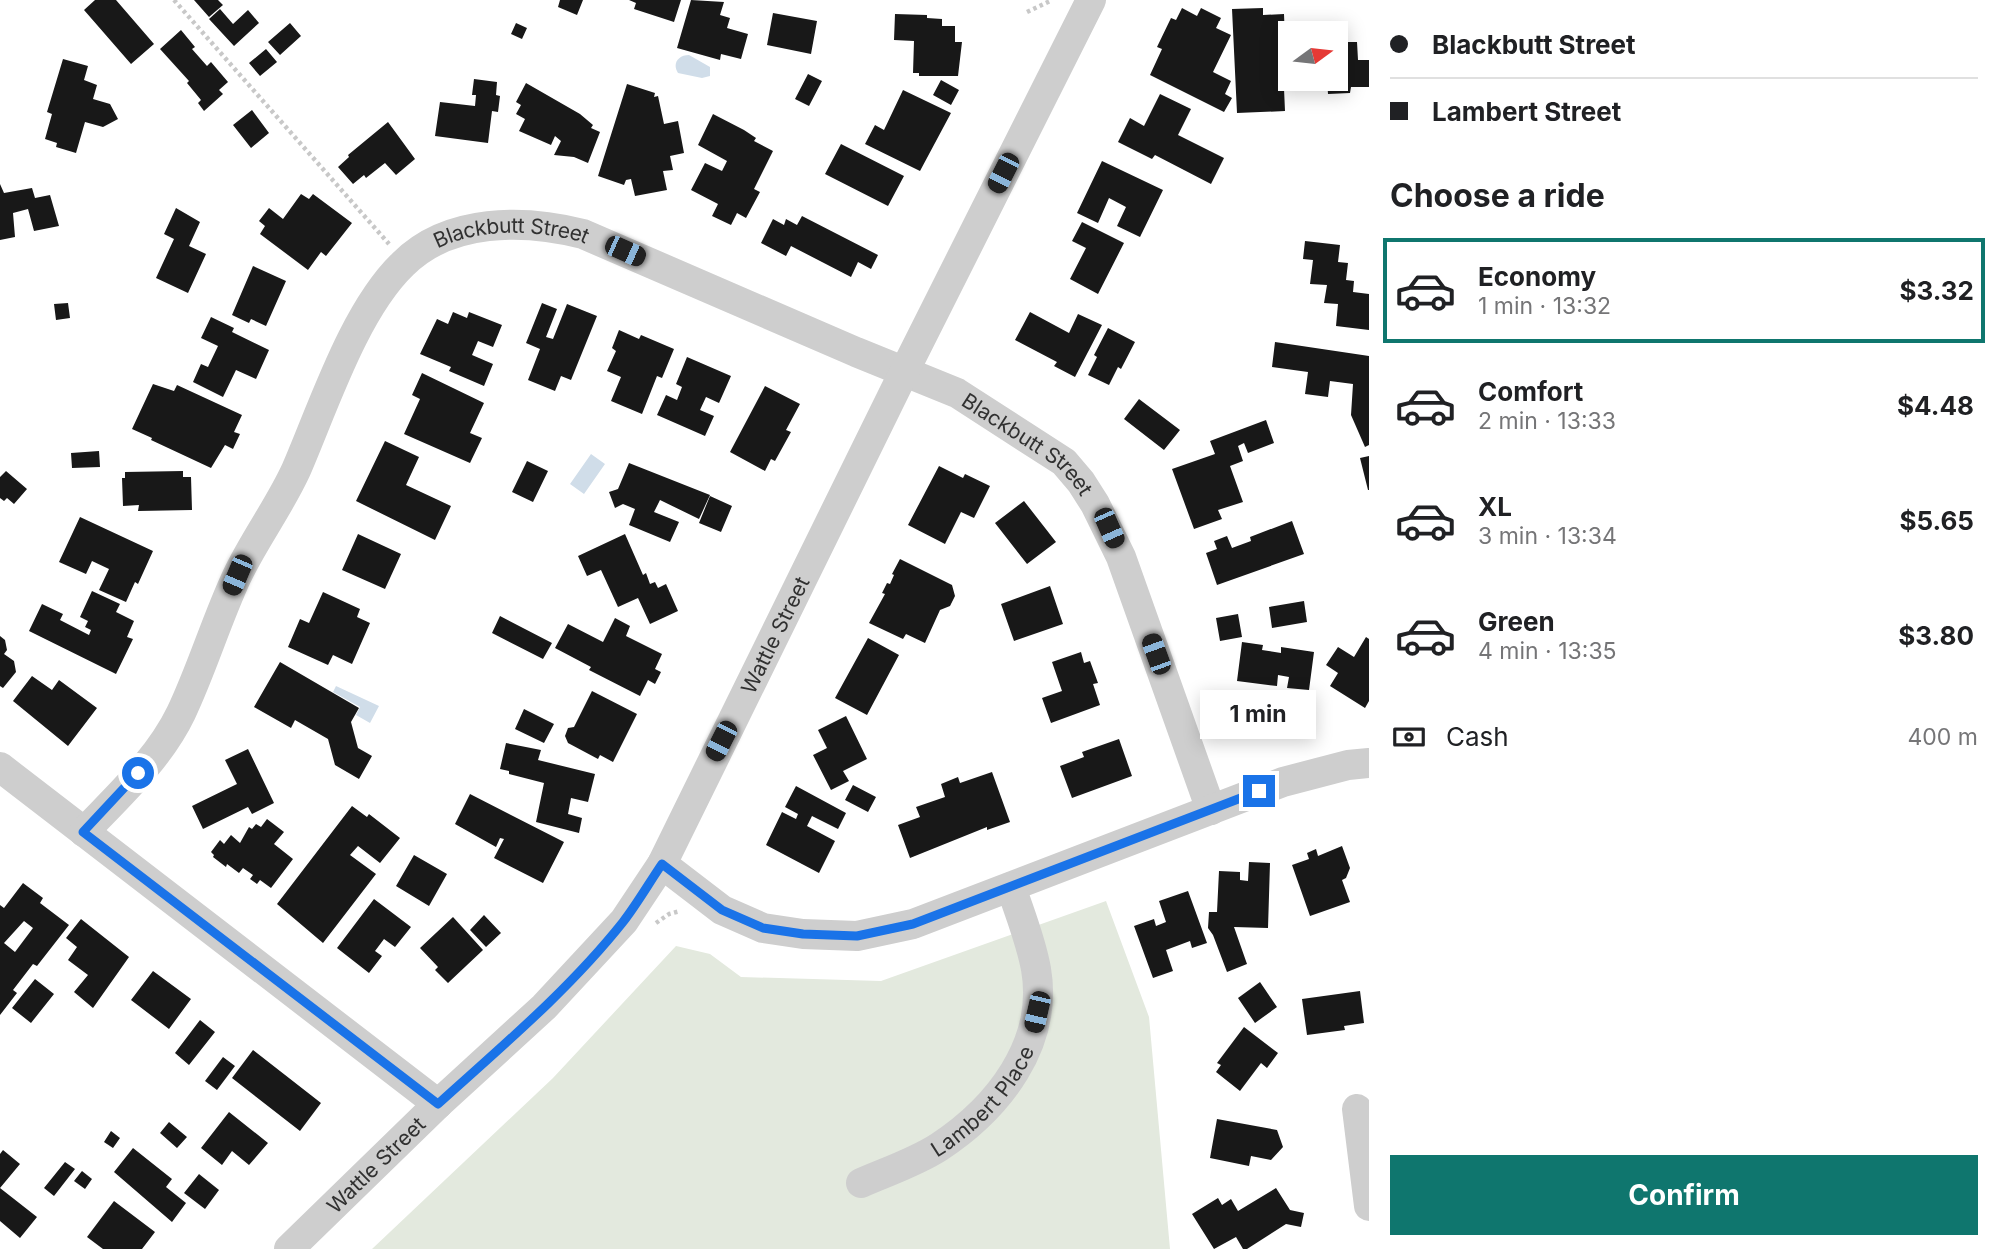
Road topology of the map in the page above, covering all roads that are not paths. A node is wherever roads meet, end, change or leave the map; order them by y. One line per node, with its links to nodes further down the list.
1 (1091, 0): 2 (street, Wattle Street)
2 (904, 372): 5 (street, Blackbutt Street); 6 (street, Blackbutt Street); 7 (street, Wattle Street)
3 (1369, 763): 5 (street)
4 (0, 768): 6 (street)
5 (1211, 810): 8 (street)
6 (83, 832): 9 (street)
7 (662, 864): 8 (street); 9 (street, Wattle Street)
8 (1011, 887): 11 (street, Lambert Place)
9 (438, 1104): 13 (street, Wattle Street)
10 (1357, 1109): 12 (street)
11 (861, 1183)
12 (1369, 1206)
13 (289, 1249)

